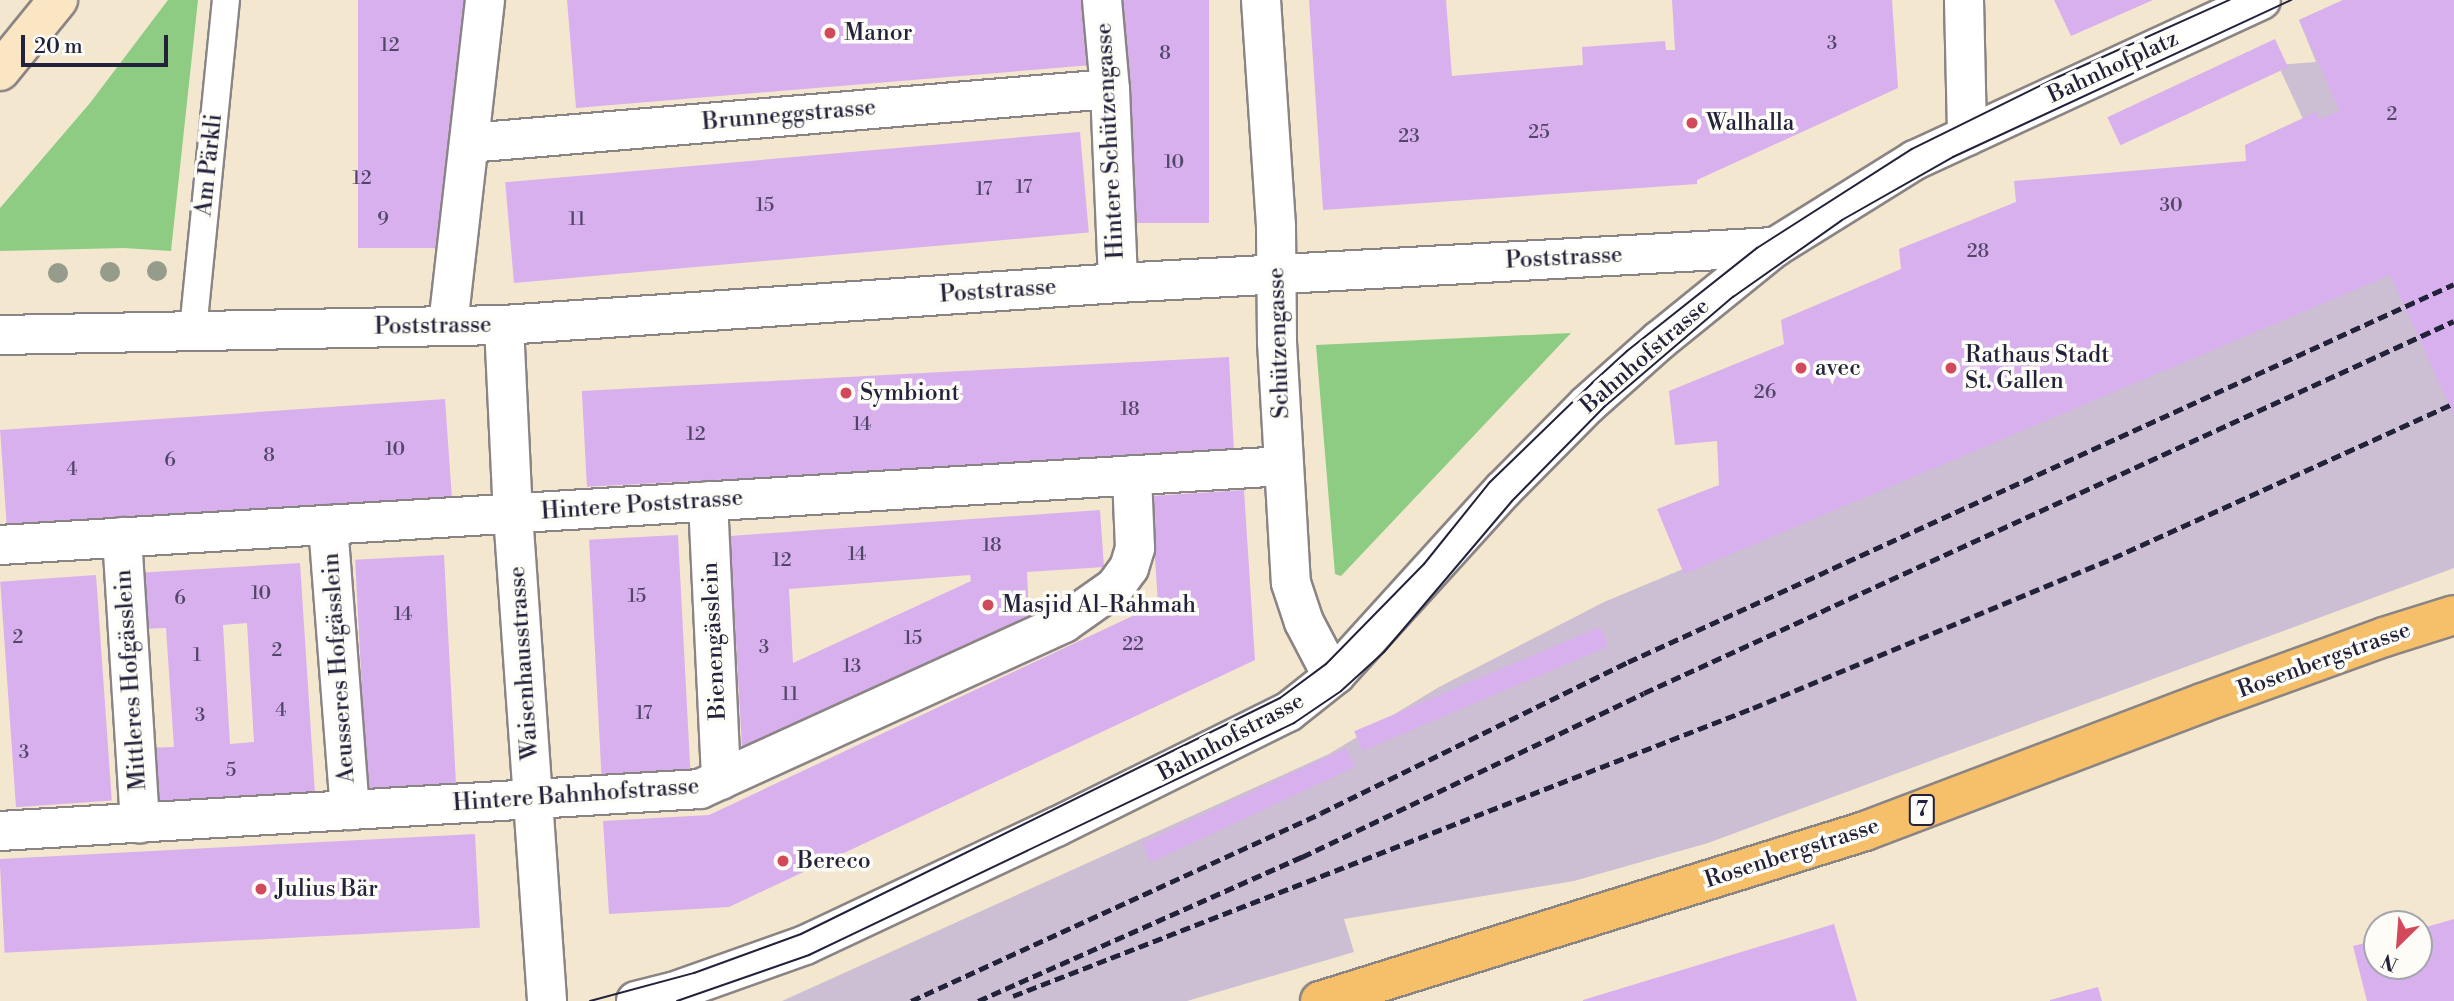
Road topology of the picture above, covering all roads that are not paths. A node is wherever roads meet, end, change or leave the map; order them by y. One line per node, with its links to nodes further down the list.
1 (58, 0): 8 (main road)
2 (226, 0): 17 (lane, Am Pärkli)
3 (485, 0): 11 (street)
4 (1102, 0): 9 (street, Hintere Schützengasse)
5 (1261, 0): 13 (street, Schützengasse)
6 (1964, 0): 10 (street)
7 (2261, 0): 10 (street, Bahnhofplatz)
8 (0, 71)
9 (1110, 89): 11 (street, Brunneggstrasse); 14 (street, Hintere Schützengasse)
10 (1966, 136): 12 (street, Poststrasse)
11 (469, 143): 15 (street)
12 (1775, 247): 13 (street, Poststrasse); 27 (street, Bahnhofstrasse)
13 (1277, 274): 14 (street, Poststrasse); 19 (street, Schützengasse)
14 (1118, 283): 16 (street, Poststrasse)
15 (447, 325): 16 (street, Poststrasse); 17 (street, Poststrasse)
16 (504, 325): 22 (street, Waisenhausstrasse)
17 (192, 330): 18 (street, Poststrasse)
18 (0, 335)
19 (1283, 466): 20 (street, Hintere Poststrasse); 27 (street, Schützengasse)
20 (1132, 475): 21 (street, Hintere Poststrasse); 28 (street, Hintere Bahnhofstrasse)
21 (708, 501): 22 (street, Hintere Poststrasse); 28 (street, Bienengässlein)
22 (513, 513): 23 (street, Hintere Poststrasse); 29 (street, Waisenhausstrasse)
23 (328, 525): 24 (street, Hintere Poststrasse); 30 (street, Aeusseres Hofgässlein)
24 (122, 537): 25 (street, Hintere Poststrasse); 31 (street, Mittleres Hofgässlein)
25 (0, 545)
26 (2454, 615): 35 (main road, Rosenbergstrasse / 7)
27 (1336, 674): 34 (street, Bahnhofstrasse)
28 (721, 780): 29 (street, Hintere Bahnhofstrasse)
29 (533, 800): 30 (street, Hintere Bahnhofstrasse); 33 (street, Waisenhausstrasse)
30 (350, 810): 31 (street, Hintere Bahnhofstrasse)
31 (140, 823): 32 (street, Hintere Bahnhofstrasse)
32 (0, 831)
33 (547, 1001)
34 (636, 1001)
35 (1320, 1001)

